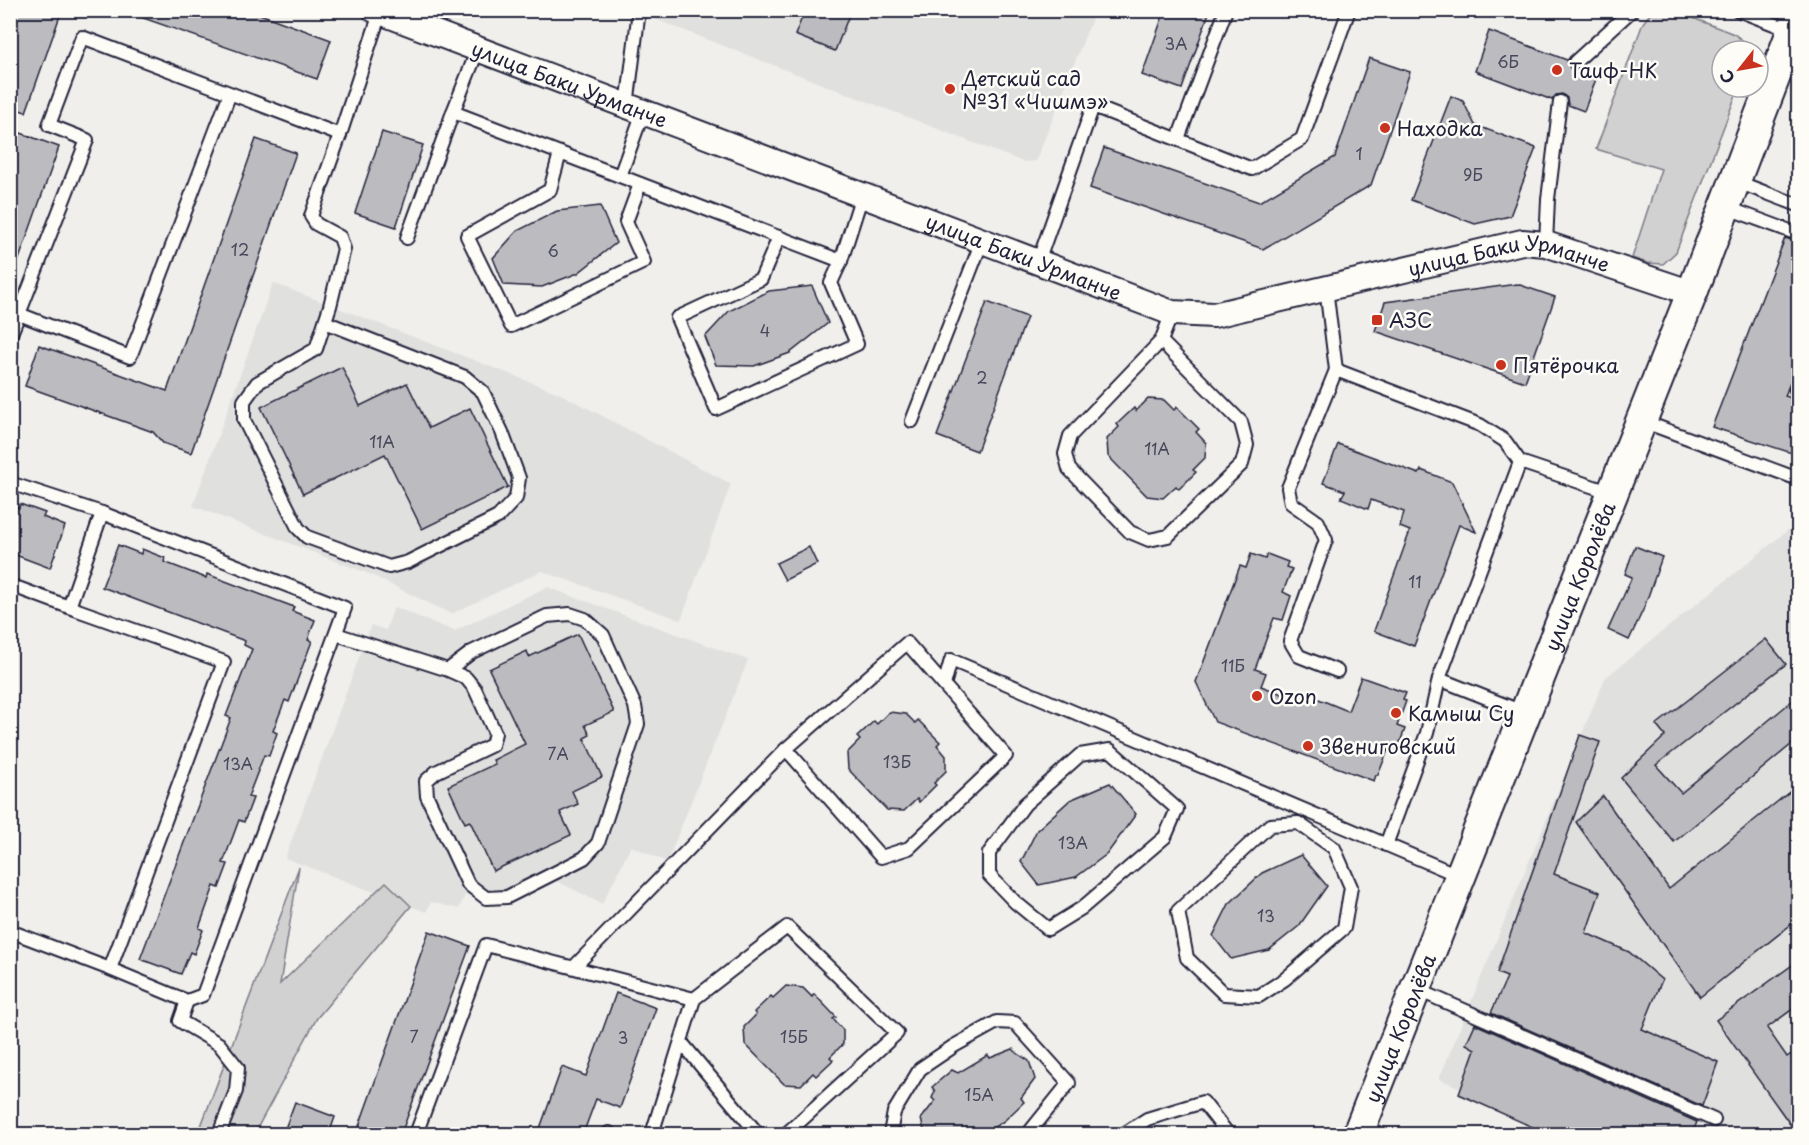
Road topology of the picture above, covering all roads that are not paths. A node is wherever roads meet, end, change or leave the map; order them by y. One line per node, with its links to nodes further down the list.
1 (639, 10): 12 (lane)
2 (1226, 10): 15 (lane)
3 (1349, 10): 15 (lane)
4 (1632, 10): 9 (lane)
5 (1738, 10): 7 (lane)
6 (379, 11): 8 (street, улица Баки Урманче); 14 (lane)
7 (1796, 24): 19 (street, улица Королёва)
8 (478, 50): 12 (street, улица Баки Урманче); 13 (lane)
9 (1575, 63)
10 (230, 93): 14 (lane); 32 (lane); 32 (lane)
11 (1560, 102): 26 (lane)
12 (635, 109): 17 (lane); 20 (street, улица Баки Урманче)
13 (453, 112): 16 (lane); 24 (lane)
14 (340, 135): 33 (lane)
15 (1178, 140): 28 (lane)
16 (560, 153): 17 (lane); 18 (lane)
17 (620, 176): 18 (lane)
18 (640, 184): 23 (lane)
19 (1730, 194): 21 (lane); 22 (lane); 30 (street, улица Королёва)
20 (862, 195): 25 (street, улица Баки Урманче); 27 (lane)
21 (1798, 205)
22 (1798, 234)
23 (779, 237): 27 (lane); 27 (lane)
24 (407, 238)
25 (982, 241): 28 (street, улица Баки Урманче); 39 (lane)
26 (1546, 244): 29 (street, улица Баки Урманче); 30 (street, улица Баки Урманче)
27 (841, 261)
28 (1038, 262): 31 (street, улица Баки Урманче)
29 (1326, 288): 31 (street, улица Баки Урманче); 36 (lane)
30 (1692, 293): 40 (street, улица Королёва)
31 (1172, 313): 35 (lane)
32 (19, 314): 34 (lane)
33 (325, 322): 33 (lane)
34 (10, 336)
35 (1161, 341): 35 (lane)
36 (1336, 370): 41 (lane); 50 (lane)
37 (1798, 384): 38 (lane)
38 (1798, 391)
39 (912, 421)
40 (1640, 421): 42 (lane); 44 (street, улица Королёва)
41 (1520, 462): 44 (lane); 51 (lane)
42 (1798, 479)
43 (10, 483): 45 (lane)
44 (1611, 493): 53 (street, улица Королёва)
45 (102, 513): 47 (lane); 48 (lane)
46 (10, 585): 47 (lane)
47 (69, 607): 63 (lane)
48 (336, 634): 49 (lane); 66 (lane)
49 (448, 670): 49 (lane)
50 (1337, 671)
51 (1438, 679): 53 (lane); 59 (lane)
52 (944, 685): 54 (lane); 55 (lane); 55 (lane)
53 (1525, 713): 60 (street, улица Королёва)
54 (1120, 731): 56 (lane); 57 (lane)
55 (786, 749): 62 (lane)
56 (1110, 750): 56 (lane)
57 (1309, 812): 58 (lane); 59 (lane)
58 (1298, 823): 58 (lane)
59 (1386, 845): 60 (lane)
60 (1460, 876): 64 (street, улица Королёва)
61 (10, 932): 63 (lane)
62 (574, 967): 65 (lane); 70 (lane)
63 (110, 969): 66 (lane)
64 (1416, 988): 68 (lane); 78 (street, улица Королёва)
65 (694, 999): 67 (lane); 73 (lane)
66 (187, 1001): 69 (lane)
67 (681, 1042): 71 (lane); 72 (lane)
68 (1714, 1120)
69 (219, 1134)
70 (416, 1134)
71 (652, 1134)
72 (758, 1134)
73 (786, 1134)
74 (890, 1134): 75 (lane)
75 (1028, 1134)
76 (1124, 1134): 77 (lane)
77 (1228, 1134)
78 (1358, 1134)

